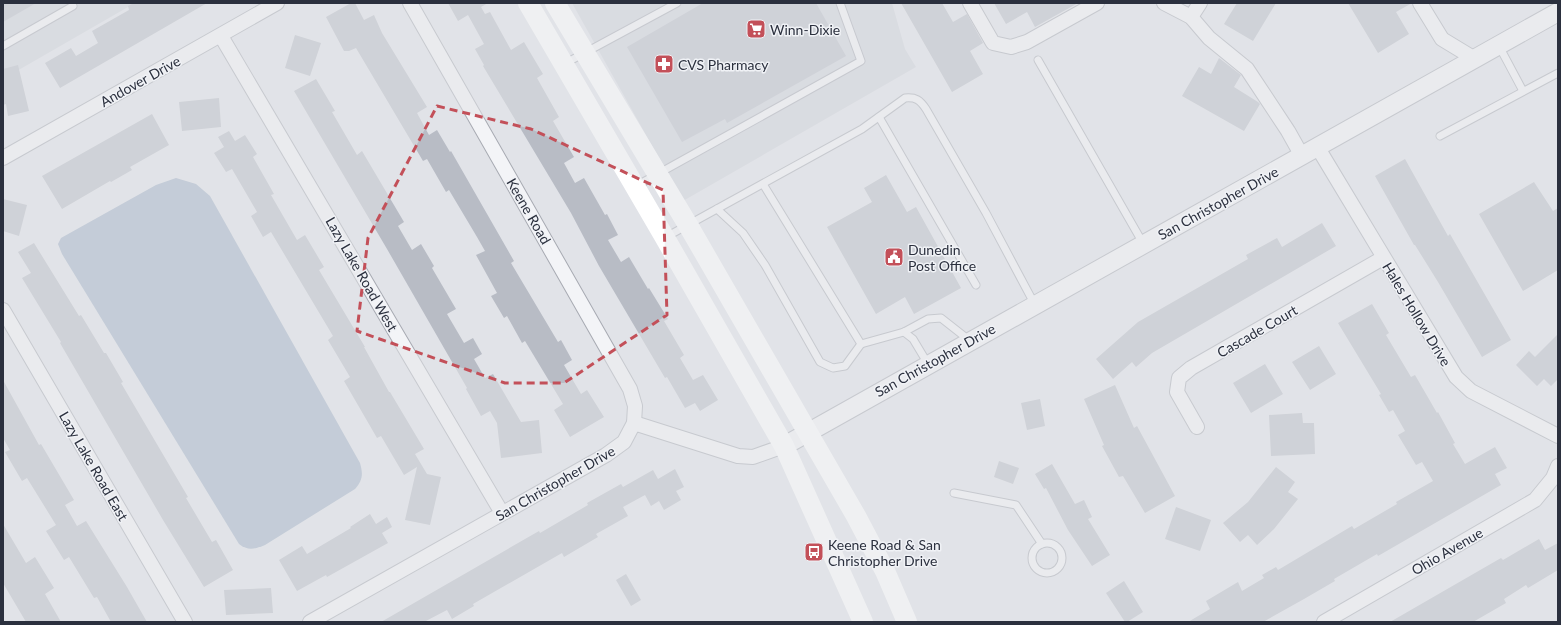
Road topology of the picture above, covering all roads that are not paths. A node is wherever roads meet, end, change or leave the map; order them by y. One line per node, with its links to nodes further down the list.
1 (277, 3): 15 (street, Andover Drive)
2 (410, 3): 43 (street, Keene Road)
3 (528, 3): 21 (main road)
4 (555, 3): 18 (main road)
5 (677, 3): 18 (lane)
6 (840, 3): 28 (lane)
7 (970, 3): 8 (street)
8 (1097, 3)
9 (1164, 3): 14 (street)
10 (1200, 3): 14 (street)
11 (1420, 3): 19 (street)
12 (73, 6): 16 (lane)
13 (1558, 12): 17 (street, San Christopher Drive)
14 (1191, 17): 26 (street, Hales Hollow Drive)
15 (220, 36): 27 (street, Andover Drive); 50 (street, Lazy Lake Road West)
16 (3, 46)
17 (1499, 46): 19 (street, San Christopher Drive); 23 (lane)
18 (584, 53): 21 (lane); 28 (main road)
19 (1475, 59): 26 (street, San Christopher Drive)
20 (1038, 60): 34 (lane)
21 (564, 64): 30 (main road)
22 (1558, 73): 23 (lane)
23 (1523, 91): 25 (lane)
24 (879, 117): 29 (lane); 36 (lane); 37 (lane)
25 (1440, 136)
26 (1310, 152): 34 (street, San Christopher Drive); 35 (street, Hales Hollow Drive)
27 (3, 158)
28 (658, 174): 30 (lane); 32 (main road)
29 (763, 184): 31 (lane); 41 (lane)
30 (635, 187): 33 (main road)
31 (718, 209): 32 (lane); 41 (lane)
32 (688, 225): 33 (lane); 45 (main road)
33 (665, 238): 47 (main road)
34 (1144, 245): 37 (street, San Christopher Drive)
35 (1383, 258): 44 (street, Cascade Court); 46 (street, Hales Hollow Drive)
36 (976, 286)
37 (1035, 305): 40 (street, San Christopher Drive)
38 (3, 310): 53 (street, Lazy Lake Road East)
39 (904, 332): 40 (lane); 41 (lane); 42 (lane)
40 (969, 340): 42 (street, San Christopher Drive)
41 (861, 344)
42 (928, 364): 45 (street, San Christopher Drive)
43 (634, 423): 47 (street, San Christopher Drive); 50 (street, San Christopher Drive)
44 (1198, 427)
45 (808, 432): 47 (street, San Christopher Drive); 55 (main road)
46 (1558, 436)
47 (784, 446): 52 (main road)
48 (1558, 466): 56 (street, Ohio Avenue)
49 (954, 493): 51 (lane)
50 (502, 513): 54 (street, San Christopher Drive)
51 (1042, 544): 51 (lane)
52 (859, 620)
53 (185, 622)
54 (310, 622)
55 (907, 622)
56 (1324, 622)

